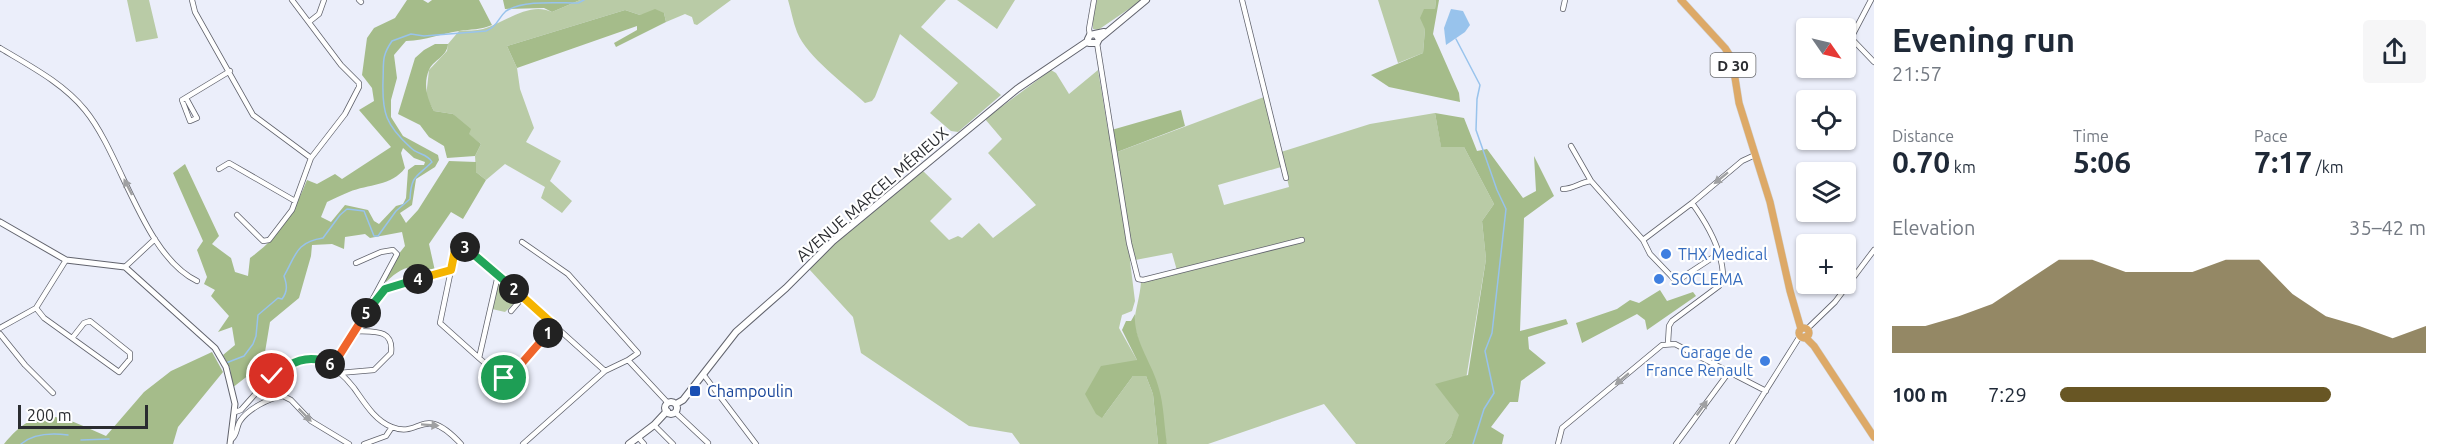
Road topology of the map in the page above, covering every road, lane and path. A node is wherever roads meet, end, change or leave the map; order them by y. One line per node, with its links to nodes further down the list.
1 (192, 0): 15 (street)
2 (292, 0): 11 (street)
3 (324, 0): 11 (street)
4 (1094, 0): 12 (street)
5 (1146, 0): 12 (main road, AVENUE MARCEL MÉRIEUX)
6 (1242, 0): 21 (street)
7 (1565, 0): 10 (street)
8 (1681, 0): 18 (main road, D 30)
9 (1871, 0): 14 (street)
10 (1563, 9)
11 (309, 22): 19 (street)
12 (1094, 39): 29 (street); 57 (main road, AVENUE MARCEL MÉRIEUX)
13 (0, 48): 28 (street, one-way to 13)
14 (1874, 62)
15 (230, 71): 16 (street); 19 (street)
16 (186, 98): 16 (street)
17 (1571, 146): 22 (street)
18 (1755, 155): 25 (street, one-way to 25); 47 (main road, D 30)
19 (311, 158): 24 (street)
20 (219, 169): 24 (street)
21 (1286, 178)
22 (1591, 181): 23 (street); 30 (street)
23 (1563, 189)
24 (295, 201): 26 (street)
25 (1692, 203): 30 (street); 33 (street)
26 (237, 214)
27 (0, 222): 34 (street)
28 (155, 239): 36 (street); 39 (street)
29 (1302, 240)
30 (1643, 240): 33 (street)
31 (522, 242): 52 (street)
32 (1874, 250): 47 (street)
33 (1718, 254): 50 (street)
34 (66, 260): 36 (street); 41 (street)
35 (356, 263): 43 (street)
36 (125, 267): 65 (street)
37 (451, 270): 38 (street); 43 (street); 51 (street)
38 (498, 275): 40 (street); 51 (street)
39 (197, 281)
40 (523, 297): 42 (street); 44 (street)
41 (36, 308): 45 (street); 49 (street)
42 (511, 311)
43 (362, 319): 46 (street)
44 (555, 326): 54 (street); 59 (street)
45 (0, 328)
46 (354, 331): 53 (street); 56 (street)
47 (1803, 333): 60 (street); 70 (main road, D 30)
48 (0, 334): 61 (street)
49 (73, 337): 49 (street)
50 (1668, 343): 55 (street); 81 (street, one-way to 81)
51 (479, 358): 58 (street)
52 (628, 360): 54 (street); 62 (street)
53 (332, 366): 56 (street); 65 (street)
54 (605, 371): 76 (street)
55 (1729, 372): 60 (street); 82 (street, one-way to 55)
56 (339, 373): 68 (street)
57 (703, 374): 63 (main road, AVENUE MARCEL MÉRIEUX); 80 (street)
58 (502, 378): 59 (street); 59 (street)
59 (509, 378)
60 (1766, 391): 83 (street)
61 (53, 393)
62 (668, 403): 63 (main road); 64 (main road)
63 (676, 404): 66 (main road)
64 (667, 411): 66 (main road); 67 (main road)
65 (235, 412): 71 (street)
66 (675, 412): 72 (street)
67 (654, 425): 69 (main road); 79 (street)
68 (392, 428): 74 (street); 75 (street, one-way to 75)
69 (638, 437): 77 (main road); 78 (street)
70 (1874, 437)
71 (231, 441): 73 (street, one-way to 73)
72 (708, 443)
73 (349, 444)
74 (364, 444)
75 (461, 444)
76 (523, 444)
77 (630, 444)
78 (644, 444)
79 (673, 444)
80 (756, 444)
81 (1558, 444)
82 (1676, 444)
83 (1732, 444)

